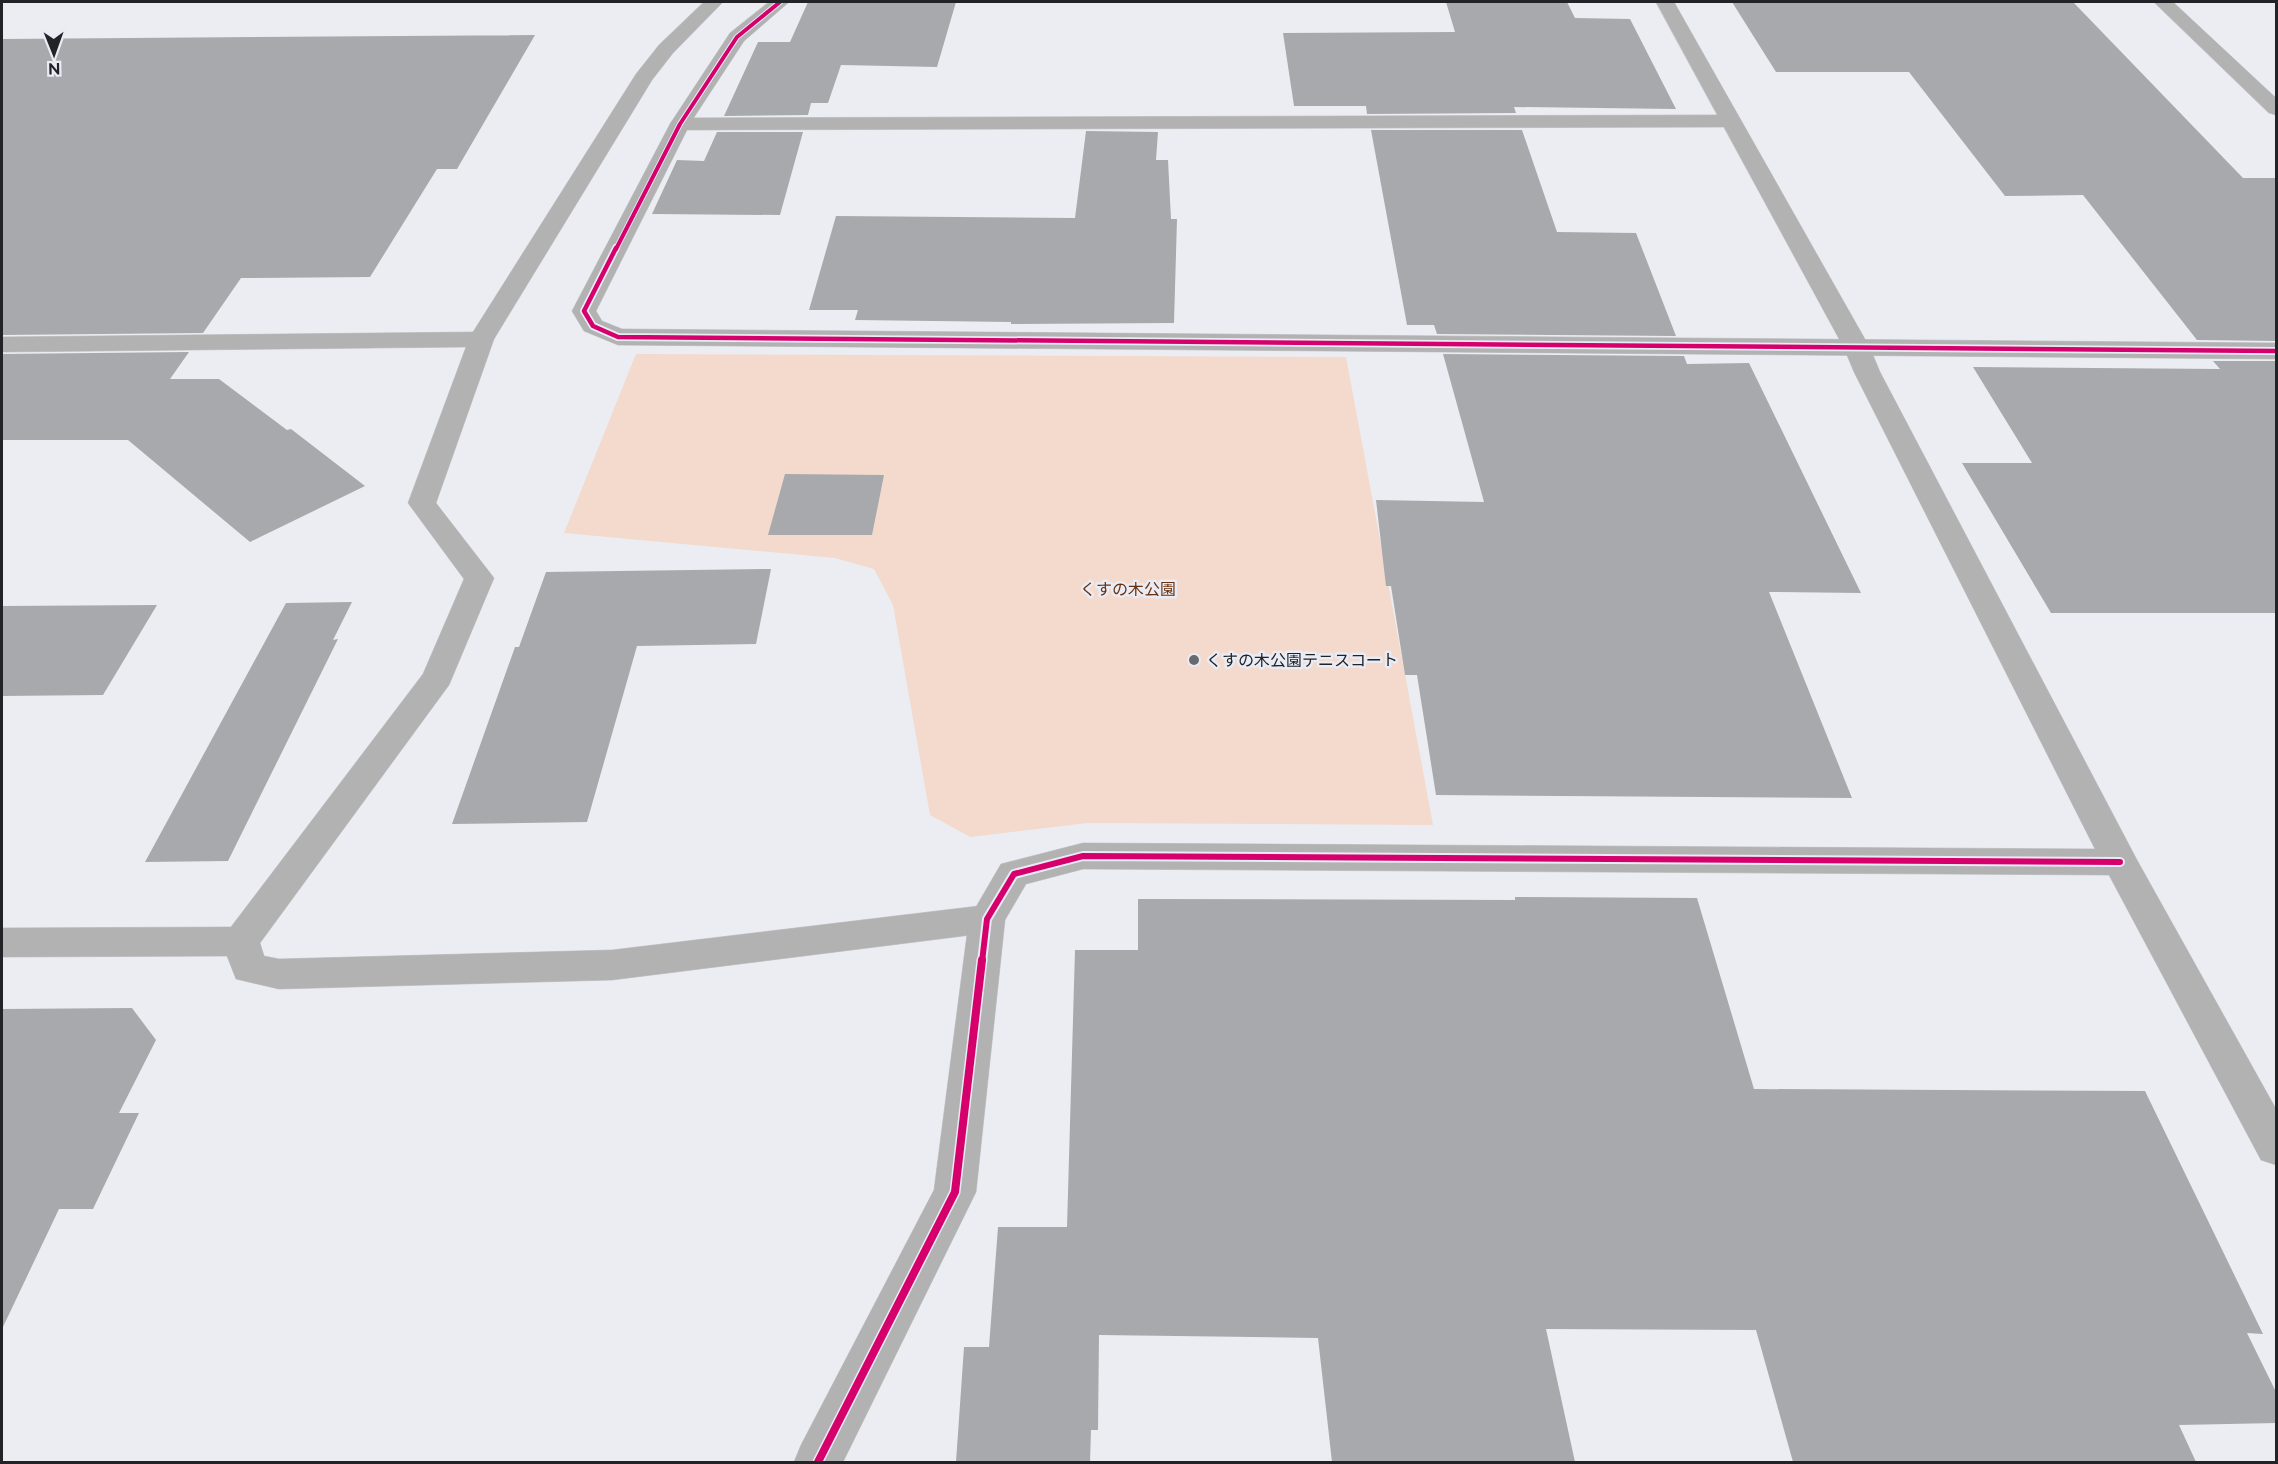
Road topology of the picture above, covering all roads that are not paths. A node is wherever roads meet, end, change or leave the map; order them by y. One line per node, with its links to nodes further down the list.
1 (714, 2): 8 (street)
2 (780, 2): 7 (street)
3 (1665, 2): 6 (street)
4 (2163, 2): 5 (street)
5 (2277, 109)
6 (1731, 121): 7 (street); 10 (street)
7 (680, 124): 10 (street)
8 (481, 339): 9 (street); 14 (street)
9 (2, 344)
10 (1857, 348): 11 (street); 12 (street)
11 (2277, 351)
12 (2120, 861): 13 (street); 16 (street)
13 (987, 919): 14 (street); 17 (street)
14 (241, 941): 15 (street)
15 (2, 942)
16 (2277, 1148)
17 (818, 1462)

